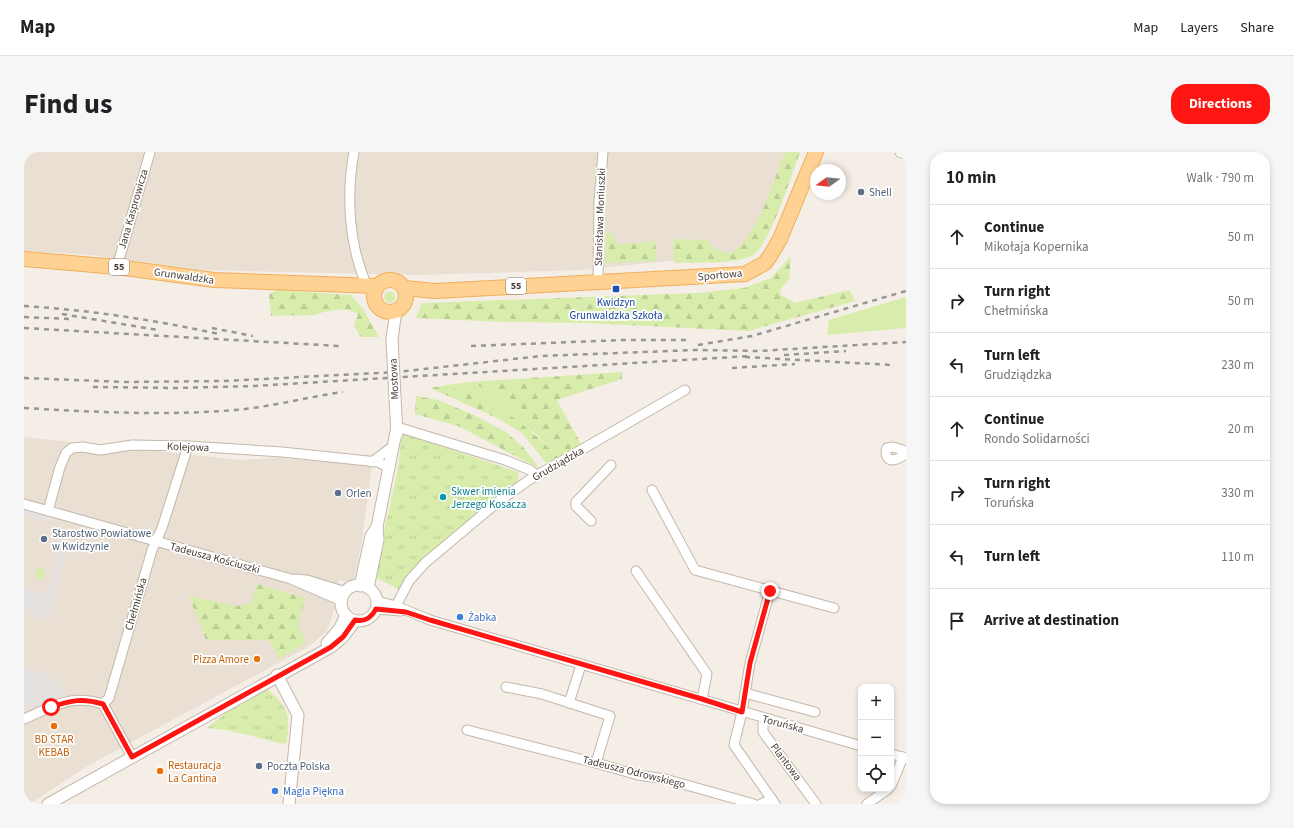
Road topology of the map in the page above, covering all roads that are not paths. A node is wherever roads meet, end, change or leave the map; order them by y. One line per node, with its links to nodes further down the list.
1 (150, 152): 8 (street, Jana Kasprowicza)
2 (354, 152): 10 (street)
3 (603, 152): 9 (street, Stanisława Moniuszki)
4 (816, 152): 9 (main road, Sportowa / 55)
5 (901, 152): 6 (street)
6 (906, 153)
7 (24, 259): 8 (main road, Grunwaldzka / 55)
8 (117, 267): 10 (main road, Grunwaldzka / 55)
9 (598, 282): 11 (main road, 55)
10 (372, 289): 11 (main road); 12 (main road, 55)
11 (405, 293): 12 (main road)
12 (391, 312): 14 (street, Mostowa, bridge)
13 (684, 390): 22 (street, Grudziądzka)
14 (397, 428): 16 (street, Mostowa); 21 (street, Mostowa); 22 (street)
15 (188, 446): 19 (street, Kolejowa); 25 (street, Kolejowa); 27 (street, Chełmińska)
16 (392, 447): 19 (street); 21 (street, Mostowa)
17 (906, 451): 18 (street)
18 (906, 454)
19 (372, 462): 21 (street, Kolejowa)
20 (611, 465): 26 (street)
21 (390, 468): 29 (street, Mostowa)
22 (537, 476): 33 (street, Grudziądzka)
23 (652, 490): 30 (street)
24 (24, 504): 25 (street, Tadeusza Kościuszki)
25 (48, 511): 27 (street, Tadeusza Kościuszki)
26 (591, 521)
27 (156, 542): 31 (street, Tadeusza Kościuszki); 43 (street, Chełmińska)
28 (636, 571): 41 (street)
29 (364, 587): 31 (street); 32 (street)
30 (770, 591): 34 (street); 40 (street)
31 (344, 597): 36 (street)
32 (377, 605): 33 (street, Toruńska); 35 (street, Toruńska); 36 (street)
33 (396, 606): 35 (street, Toruńska)
34 (834, 608)
35 (406, 612): 37 (street, Toruńska)
36 (351, 618): 38 (street)
37 (581, 665): 41 (street, Toruńska); 42 (street)
38 (277, 676): 51 (street); 58 (street)
39 (506, 687): 42 (street)
40 (745, 692): 44 (street); 45 (street)
41 (702, 699): 44 (street, Toruńska)
42 (569, 703): 53 (street)
43 (103, 704): 46 (street); 51 (street)
44 (742, 712): 47 (street, Toruńska); 56 (street)
45 (815, 712)
46 (24, 719)
47 (765, 719): 49 (street, Toruńska); 61 (street, Plantowa)
48 (468, 730): 53 (street, Tadeusza Odrowskiego)
49 (858, 745)
50 (894, 755): 52 (street)
51 (132, 757): 57 (street)
52 (904, 758): 54 (street)
53 (596, 762): 59 (street, Tadeusza Odrowskiego)
54 (894, 780)
55 (884, 792): 62 (street)
56 (774, 801): 60 (street)
57 (48, 804)
58 (289, 804)
59 (754, 804)
60 (761, 804)
61 (816, 804)
62 (867, 804)

